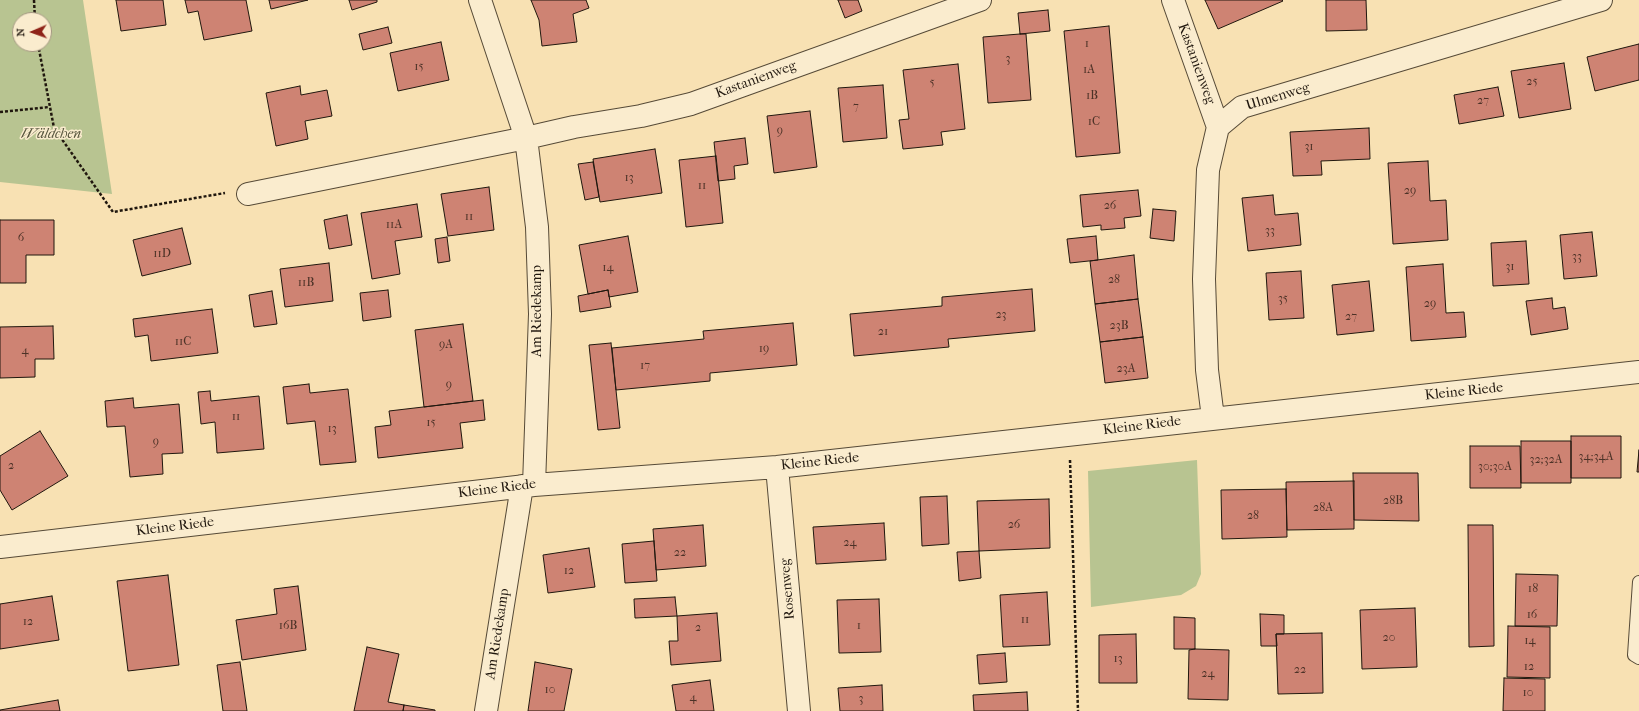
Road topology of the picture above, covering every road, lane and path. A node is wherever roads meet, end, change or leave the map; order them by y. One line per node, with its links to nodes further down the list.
1 (34, 0): 7 (path)
2 (480, 0): 12 (street, Am Riedekamp)
3 (980, 0): 12 (street, Kastanienweg)
4 (1173, 0): 11 (street, Kastanienweg)
5 (1601, 0): 6 (street, Ulmenweg)
6 (1553, 7): 11 (street, Ulmenweg)
7 (35, 12)
8 (40, 52): 9 (path)
9 (50, 107): 10 (path); 13 (path)
10 (0, 112)
11 (1218, 127): 15 (street)
12 (526, 138): 13 (street); 18 (street, Am Riedekamp)
13 (248, 194)
14 (1639, 372): 15 (street, Kleine Riede)
15 (1213, 418): 16 (street, Kleine Riede)
16 (1069, 435): 17 (street, Kleine Riede); 24 (path)
17 (777, 466): 18 (street, Kleine Riede); 23 (street, Rosenweg)
18 (528, 485): 19 (street, Kleine Riede); 22 (street, Am Riedekamp)
19 (0, 547)
20 (1639, 582): 21 (lane)
21 (1639, 658)
22 (486, 711)
23 (799, 711)
24 (1078, 711)

